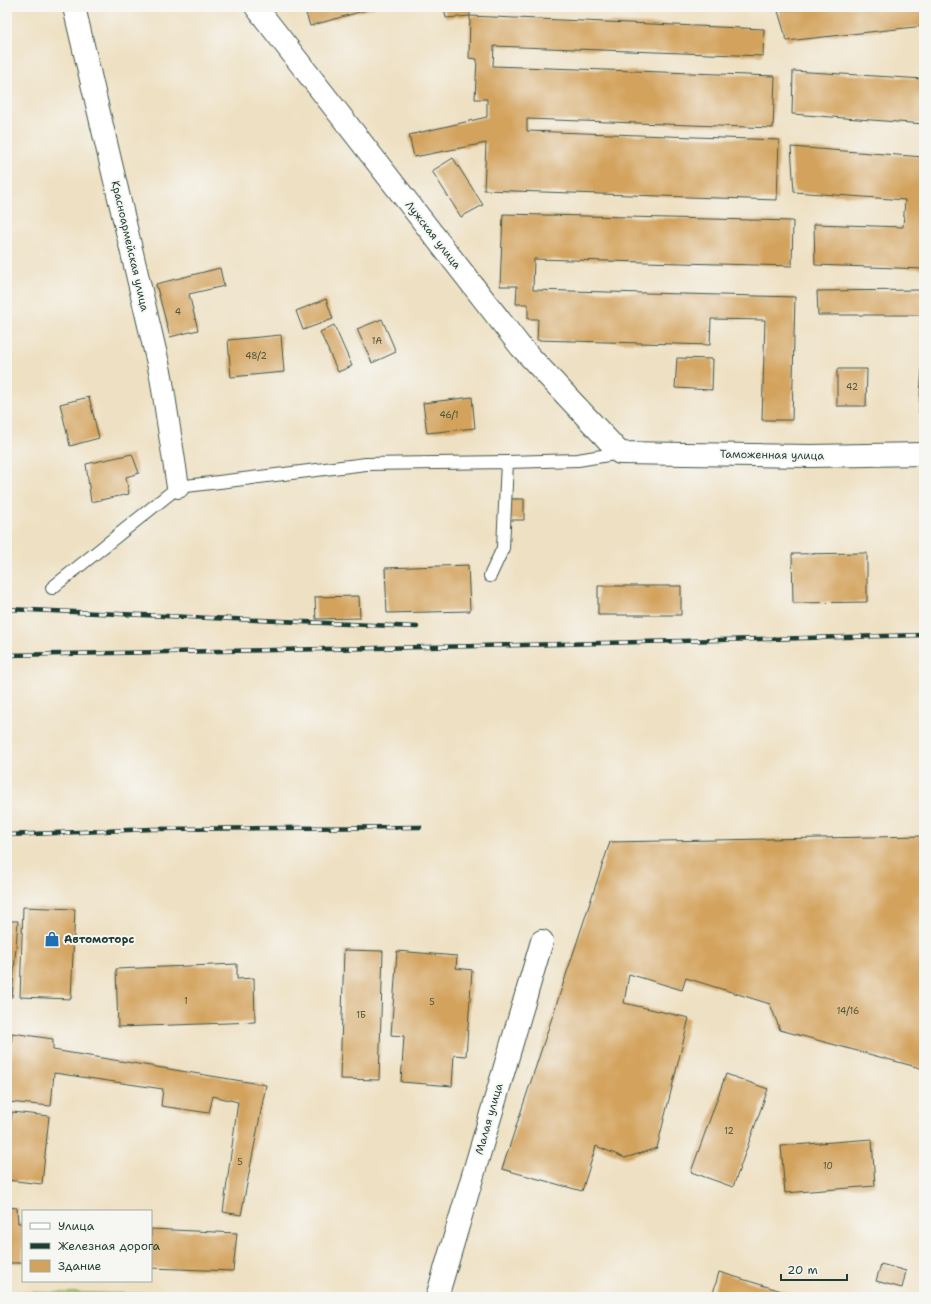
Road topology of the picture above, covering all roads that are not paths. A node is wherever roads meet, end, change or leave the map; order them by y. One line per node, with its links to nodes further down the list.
1 (74, 7): 6 (street, Красноармейская улица)
2 (256, 7): 3 (street, Лужская улица)
3 (620, 453): 4 (street, Таможенная улица); 5 (lane)
4 (924, 454)
5 (507, 462): 6 (lane); 7 (lane)
6 (178, 487): 8 (lane)
7 (490, 576)
8 (52, 588)
9 (542, 941): 10 (street, Малая улица)
10 (437, 1297)

